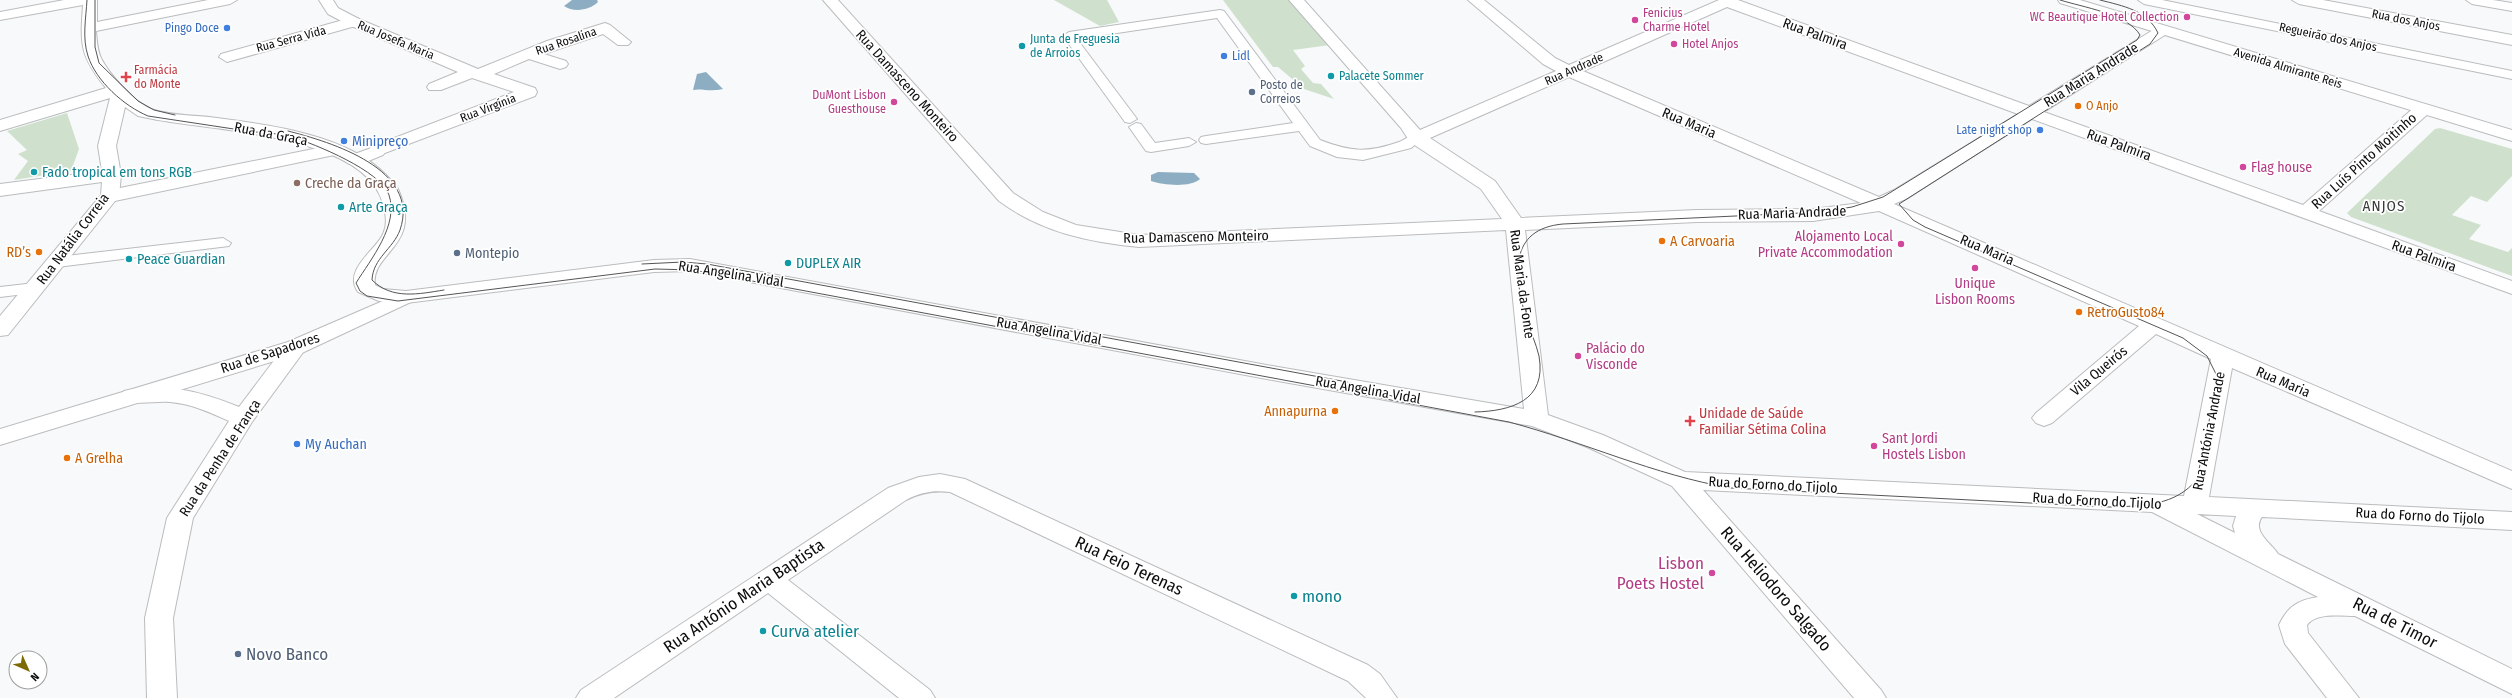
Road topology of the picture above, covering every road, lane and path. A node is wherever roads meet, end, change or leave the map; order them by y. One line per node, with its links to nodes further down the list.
1 (89, 0): 14 (street); 17 (street, Rua da Graça)
2 (230, 0): 17 (street)
3 (326, 0): 15 (street, Rua Josefa Maria)
4 (830, 0): 45 (street, Rua Damasceno Monteiro)
5 (1296, 0): 35 (street, Rua Maria da Fonte)
6 (1475, 0): 24 (street, Rua Maria)
7 (2065, 0): 16 (street, Avenida Almirante Reis)
8 (2093, 0): 16 (street, Avenida Almirante Reis)
9 (2144, 0): 26 (lane, Regueirão dos Anjos)
10 (2299, 0): 19 (street, Rua dos Anjos)
11 (2472, 0): 13 (lane)
12 (1729, 1): 24 (street, Rua Andrade); 30 (street, Rua Palmira)
13 (2512, 7)
14 (6, 15): 18 (street)
15 (354, 22): 22 (street, Rua Serra Vida); 25 (street, Rua Josefa Maria)
16 (2168, 27): 29 (street, Avenida Almirante Reis); 30 (street, Rua Maria Andrade); 33 (street, Avenida Almirante Reis)
17 (90, 28): 28 (street, Rua da Graça)
18 (9, 31)
19 (2512, 40)
20 (623, 42): 21 (street, Rua Rosalina)
21 (529, 54): 23 (street, Rua Rosalina); 25 (street, Rua Rosalina)
22 (227, 57)
23 (560, 64)
24 (1569, 71): 35 (street, Rua Andrade); 43 (street, Rua Maria)
25 (476, 73): 27 (street); 39 (street, Rua Virgínia)
26 (2512, 75)
27 (435, 87)
28 (118, 90): 31 (street); 38 (street, Rua da Graça); 40 (street, Rua Natália Correia)
29 (2423, 109): 34 (street, Avenida Almirante Reis); 44 (street, Rua Luís Pinto Moitinho)
30 (2031, 113): 43 (street, Rua Maria Andrade); 44 (street, Rua Palmira)
31 (0, 126)
32 (1302, 126): 35 (lane); 36 (lane); 37 (lane)
33 (2512, 126)
34 (2512, 136)
35 (1416, 138): 45 (street, Rua Maria da Fonte)
36 (1206, 140)
37 (1189, 142)
38 (333, 150): 39 (street, Rua da Graça); 42 (street)
39 (355, 160): 51 (street, Rua da Graça)
40 (112, 175): 41 (street); 42 (street, Rua Natália Correia)
41 (0, 190)
42 (110, 196): 47 (street, Rua Natália Correia)
43 (1881, 204): 45 (street, Rua Maria Andrade); 52 (street, Rua Maria)
44 (2306, 213): 49 (street, Rua Palmira)
45 (1515, 225): 59 (street, Rua Maria da Fonte)
46 (223, 243): 47 (lane)
47 (57, 262): 48 (street, Rua Natália Correia)
48 (35, 288): 50 (lane); 53 (street, Rua Natália Correia)
49 (2512, 288)
50 (0, 292)
51 (406, 298): 54 (street, Rua de Sapadores); 59 (street, Rua Angelina Vidal)
52 (2154, 324): 55 (street, Rua Maria); 58 (street, Vila Queirós)
53 (0, 330)
54 (296, 347): 56 (street, Rua de Sapadores); 57 (street, Rua da Penha de França)
55 (2223, 356): 62 (street, Rua Maria); 65 (street, Rua Antónia Andrade)
56 (130, 396): 57 (street, Rua de Sapadores); 60 (street, Rua de Sapadores)
57 (244, 418): 72 (street, Rua da Penha de França)
58 (2044, 418)
59 (1537, 420): 61 (street, Rua Angelina Vidal)
60 (0, 437)
61 (1681, 480): 64 (street, Rua do Forno do Tijolo); 76 (street, Rua Heliodoro Salgado)
62 (2512, 481)
63 (898, 494): 69 (street, Rua António Maria Baptista); 75 (street, Rua Feio Terenas)
64 (2154, 504): 65 (street, Rua do Forno do Tijolo); 68 (street, Rua de Timor)
65 (2196, 506): 66 (street, Rua do Forno do Tijolo)
66 (2256, 508): 67 (street, Rua do Forno do Tijolo); 68 (street, Rua de Timor)
67 (2512, 521)
68 (2277, 564): 70 (street, Rua de Timor)
69 (769, 579): 73 (street, Rua António Maria Baptista); 74 (street)
70 (2363, 606): 71 (street, Rua de Timor); 77 (street)
71 (2512, 682)
72 (162, 698)
73 (592, 698)
74 (920, 698)
75 (1382, 698)
76 (1870, 698)
77 (2344, 698)

